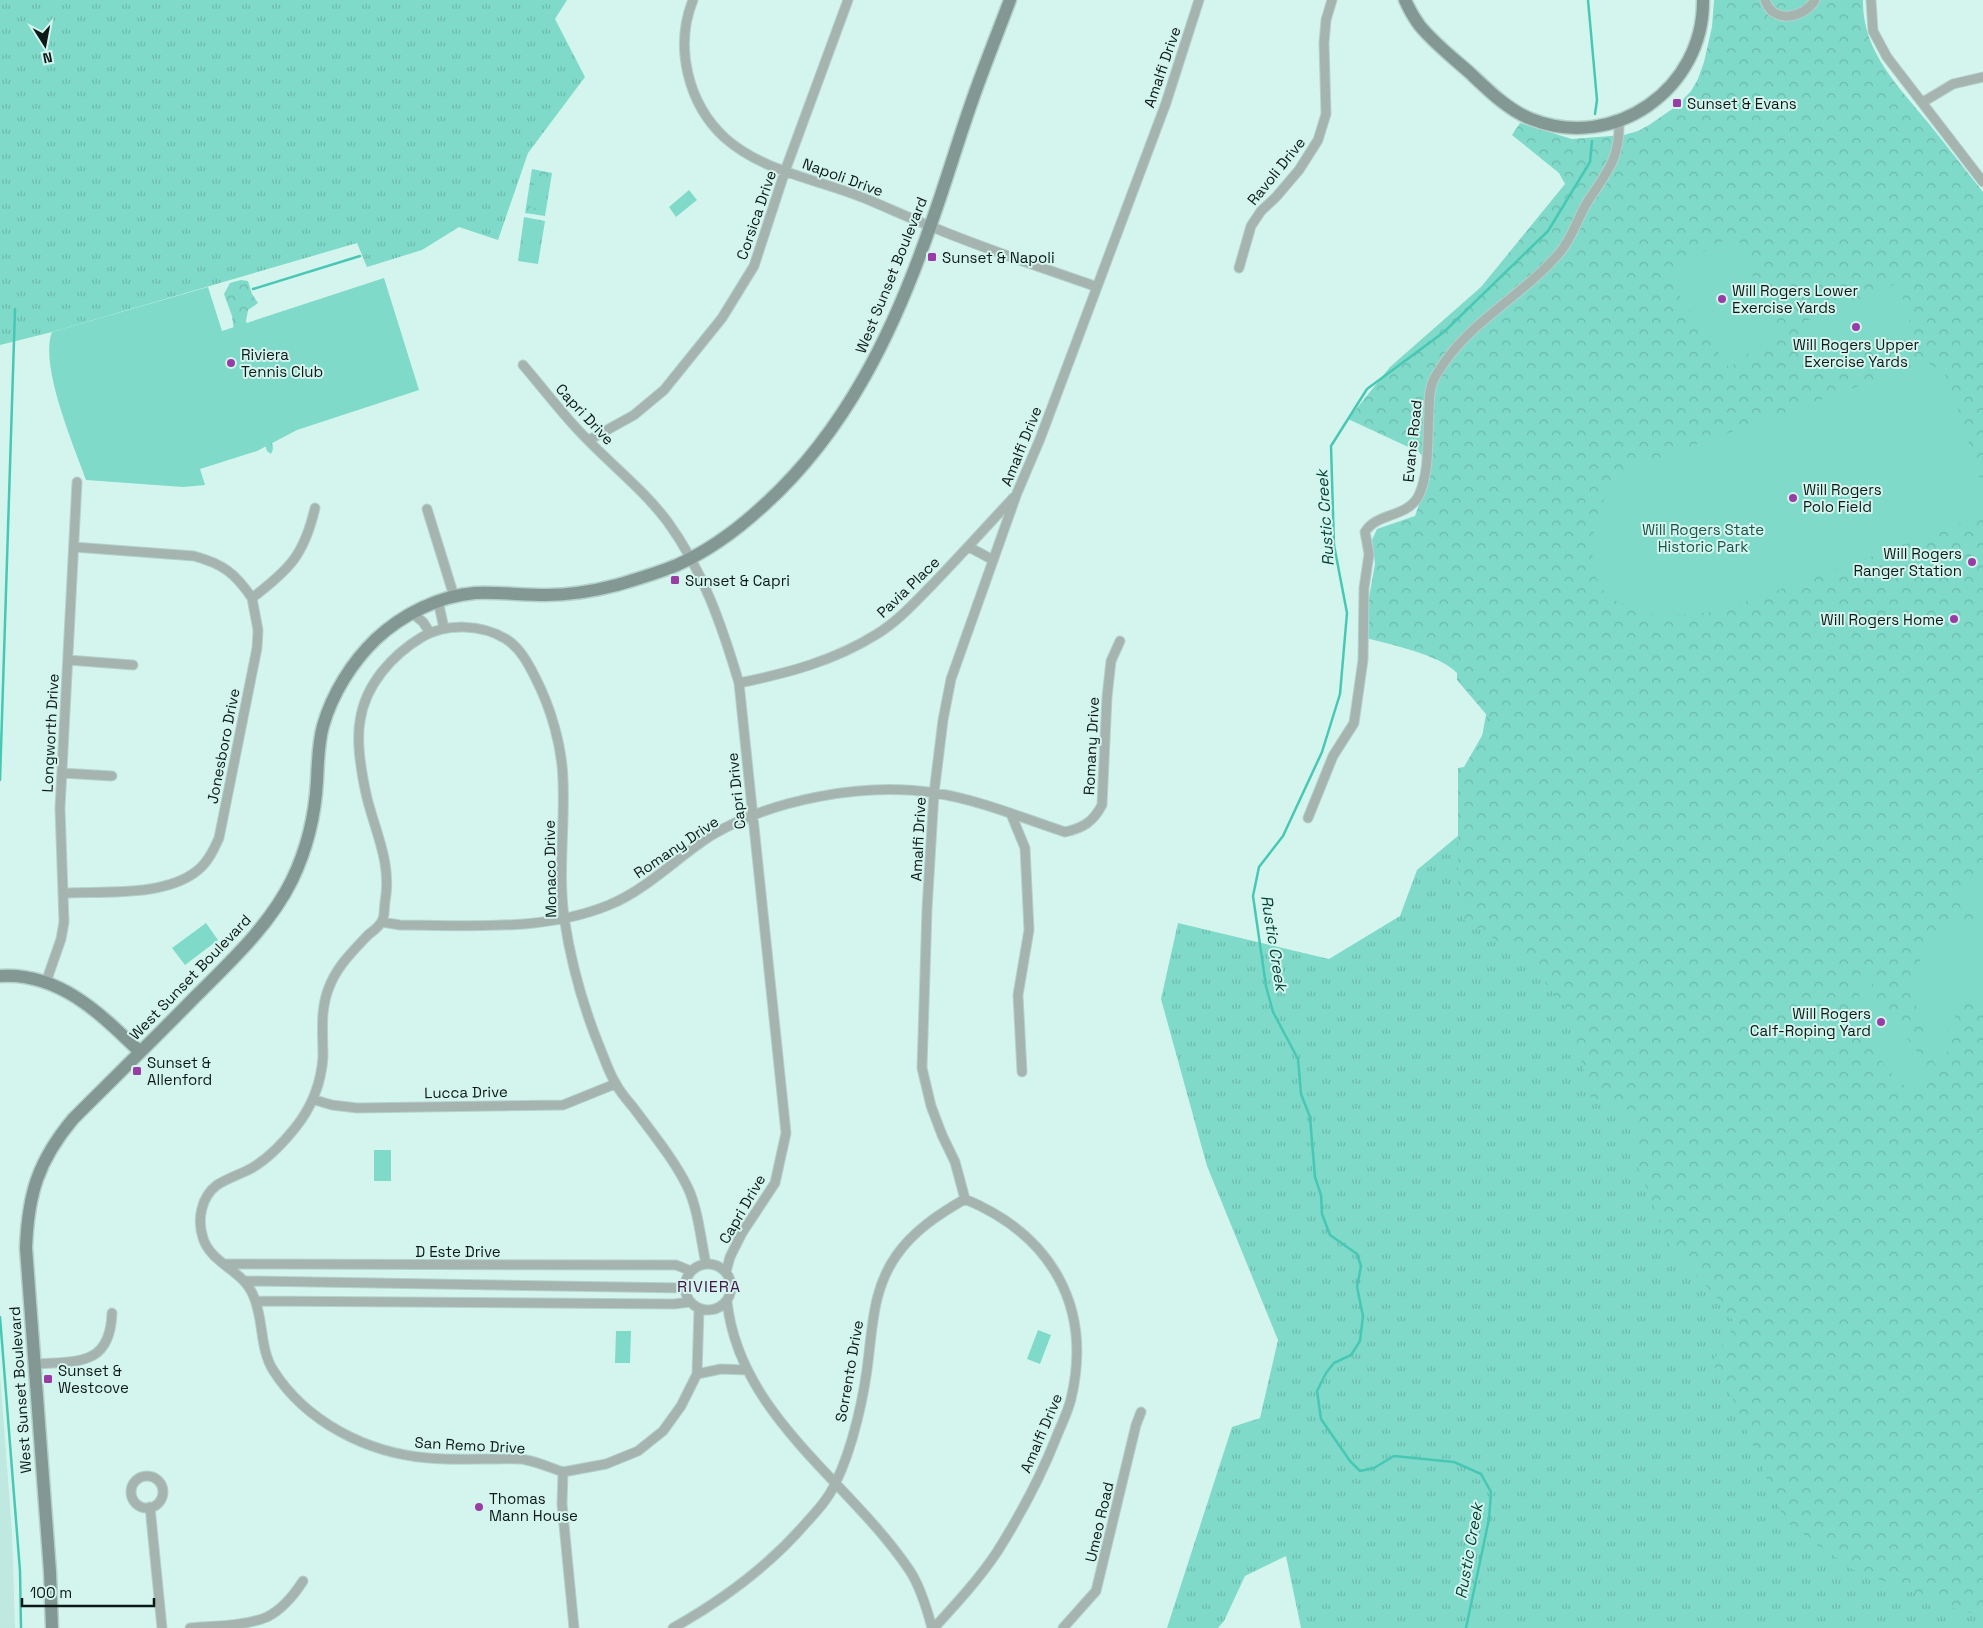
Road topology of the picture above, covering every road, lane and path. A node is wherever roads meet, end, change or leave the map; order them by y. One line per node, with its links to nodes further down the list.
1 (693, 0): 14 (street, Napoli Drive)
2 (848, 0): 14 (street, Corsica Drive)
3 (1010, 0): 16 (main road, West Sunset Boulevard)
4 (1199, 0): 18 (street, Amalfi Drive)
5 (1332, 0): 17 (street, Ravoli Drive)
6 (1405, 0): 13 (main road)
7 (1703, 0): 13 (main road)
8 (1764, 0): 9 (street)
9 (1815, 0)
10 (1871, 0): 12 (street)
11 (1983, 77): 12 (street)
12 (1923, 102): 15 (street)
13 (1619, 122): 44 (street, Evans Road)
14 (786, 171): 16 (street, Napoli Drive); 20 (street, Corsica Drive)
15 (1983, 182)
16 (931, 227): 18 (street, Napoli Drive); 27 (main road, West Sunset Boulevard)
17 (1239, 268)
18 (1097, 287): 22 (street, Amalfi Drive)
19 (523, 365): 20 (street, Capri Drive)
20 (589, 440): 27 (street, Capri Drive)
21 (77, 482): 26 (street, Longworth Drive)
22 (1017, 493): 25 (street, Pavia Place); 28 (street, Amalfi Drive)
23 (316, 508): 30 (street)
24 (426, 509): 29 (street)
25 (969, 547): 28 (street); 38 (street, Pavia Place)
26 (74, 548): 30 (street); 36 (street, Longworth Drive)
27 (690, 558): 29 (main road, West Sunset Boulevard); 38 (street, Capri Drive)
28 (993, 560): 41 (street, Amalfi Drive)
29 (454, 596): 31 (main road, West Sunset Boulevard)
30 (252, 598): 45 (street, Jonesboro Drive)
31 (438, 601): 32 (main road, West Sunset Boulevard); 33 (street)
32 (412, 613): 34 (street); 50 (main road, West Sunset Boulevard)
33 (444, 628): 34 (street, Monaco Drive); 46 (street, Monaco Drive)
34 (430, 633): 47 (street)
35 (1120, 641): 42 (street, Romany Drive)
36 (68, 660): 37 (street); 39 (street, Longworth Drive)
37 (133, 665)
38 (739, 684): 43 (street, Capri Drive)
39 (62, 773): 40 (street); 45 (street, Longworth Drive)
40 (112, 776)
41 (934, 793): 42 (street, Romany Drive); 43 (street, Romany Drive); 54 (street, Amalfi Drive)
42 (1011, 814): 51 (street)
43 (753, 815): 46 (street, Romany Drive); 58 (street, Capri Drive)
44 (1308, 818)
45 (64, 893): 49 (street, Longworth Drive)
46 (564, 918): 47 (street, Romany Drive); 52 (street, Monaco Drive)
47 (382, 922): 53 (street, San Remo Drive)
48 (0, 976): 49 (main road)
49 (46, 982): 50 (main road)
50 (140, 1052): 66 (main road, West Sunset Boulevard)
51 (1022, 1072)
52 (615, 1084): 53 (street, Lucca Drive); 56 (street, Monaco Drive)
53 (315, 1100): 55 (street, San Remo Drive)
54 (965, 1199): 71 (street, Sorrento Drive); 79 (street, Amalfi Drive)
55 (224, 1264): 57 (street, D Este Drive); 59 (street, San Remo Drive)
56 (706, 1264): 57 (street); 58 (street)
57 (691, 1270): 60 (street)
58 (726, 1272): 61 (street)
59 (247, 1281): 60 (street); 62 (street, San Remo Drive)
60 (684, 1288): 63 (street)
61 (727, 1300): 64 (street); 67 (street)
62 (256, 1301): 63 (street); 70 (street, San Remo Drive)
63 (690, 1302): 64 (street)
64 (699, 1308): 68 (street)
65 (112, 1313): 66 (street)
66 (34, 1364): 74 (main road, West Sunset Boulevard)
67 (747, 1370): 68 (street); 71 (street)
68 (697, 1374): 70 (street)
69 (1142, 1412): 80 (street, Umeo Road)
70 (563, 1472): 77 (street)
71 (836, 1483): 78 (street, Sorrento Drive); 79 (street)
72 (150, 1508): 75 (street)
73 (303, 1581): 76 (street)
74 (52, 1628)
75 (162, 1628)
76 (190, 1628)
77 (574, 1628)
78 (673, 1628)
79 (933, 1628)
80 (1063, 1628)

